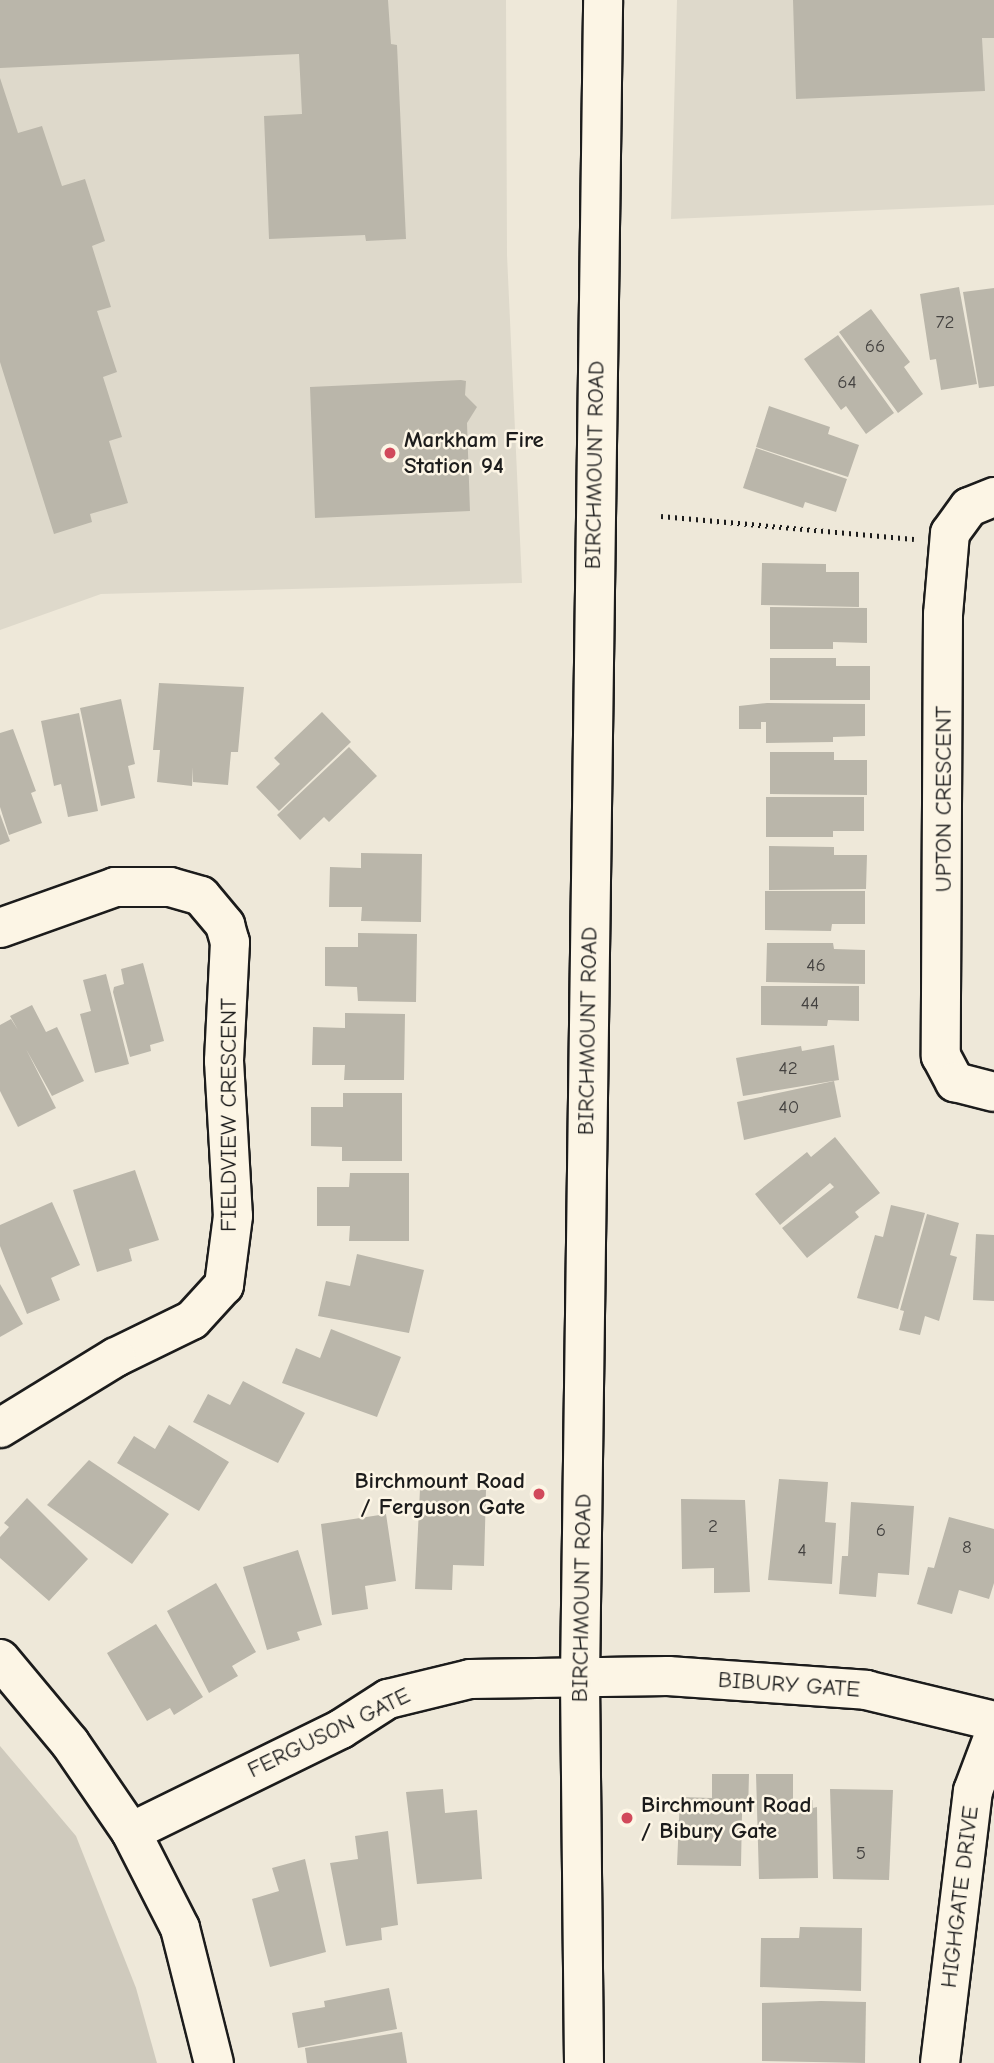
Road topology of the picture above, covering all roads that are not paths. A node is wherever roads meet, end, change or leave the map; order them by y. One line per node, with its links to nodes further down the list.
1 (603, 0): 7 (street, BIRCHMOUNT ROAD)
2 (994, 497): 4 (street, UPTON CRESCENT)
3 (0, 928): 5 (street, FIELDVIEW CRESCENT)
4 (994, 1092)
5 (0, 1428)
6 (0, 1659): 10 (street)
7 (580, 1678): 8 (street, BIBURY GATE); 10 (street, FERGUSON GATE); 12 (street, BIRCHMOUNT ROAD)
8 (994, 1721)
9 (994, 1735): 13 (street, HIGHGATE DRIVE)
10 (131, 1832): 11 (street)
11 (214, 2063)
12 (584, 2063)
13 (940, 2063)

